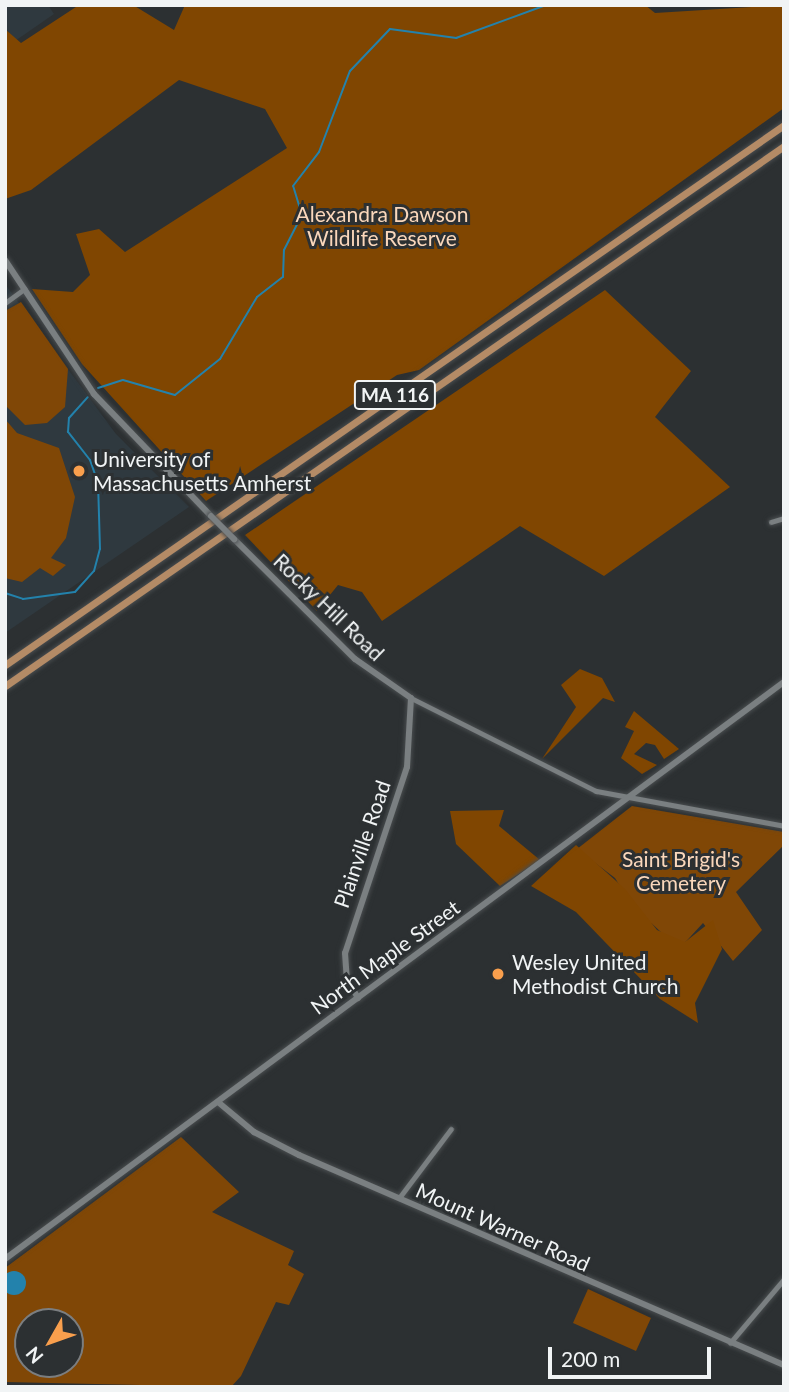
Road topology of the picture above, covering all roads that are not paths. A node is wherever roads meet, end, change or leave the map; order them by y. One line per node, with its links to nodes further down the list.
1 (784, 125): 8 (main road, MA 116)
2 (784, 146): 10 (main road, MA 116)
3 (5, 260): 4 (main road, Rocky Hill Road)
4 (24, 289): 5 (street); 11 (main road, Rocky Hill Road, bridge)
5 (5, 303)
6 (784, 518): 7 (street)
7 (771, 522)
8 (5, 665)
9 (784, 682): 12 (main road, North Maple Street)
10 (5, 686)
11 (411, 698): 12 (street, Rocky Hill Road); 14 (main road, Plainville Road)
12 (626, 798): 13 (street, Rocky Hill Road); 14 (main road, North Maple Street)
13 (784, 826)
14 (358, 998): 15 (main road, North Maple Street)
15 (218, 1102): 17 (main road, Mount Warner Road); 18 (main road, North Maple Street)
16 (452, 1129): 17 (street)
17 (398, 1199): 20 (main road, Mount Warner Road)
18 (5, 1259)
19 (784, 1279): 20 (street)
20 (730, 1343): 21 (main road, Mount Warner Road)
21 (784, 1365)

